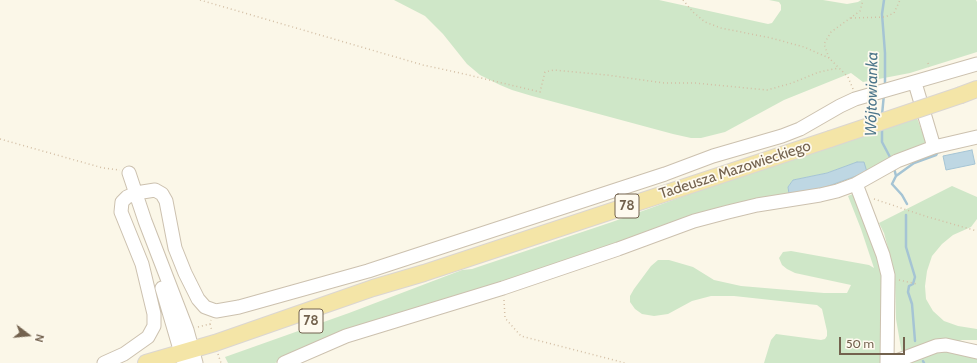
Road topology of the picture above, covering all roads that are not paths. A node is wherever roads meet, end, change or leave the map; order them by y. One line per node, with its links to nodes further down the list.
1 (977, 64): 2 (lane)
2 (915, 83): 5 (lane); 8 (lane)
3 (977, 89): 10 (main road, Tadeusza Mazowieckiego / 78, bridge)
4 (977, 137): 5 (lane)
5 (934, 147): 7 (lane)
6 (129, 173): 8 (lane)
7 (856, 184): 13 (lane); 14 (lane)
8 (136, 193): 10 (lane); 11 (lane)
9 (977, 352): 15 (lane)
10 (189, 359): 12 (main road, Tadeusza Mazowieckiego / 78)
11 (104, 363)
12 (146, 363)
13 (284, 363)
14 (887, 363)
15 (892, 363)

